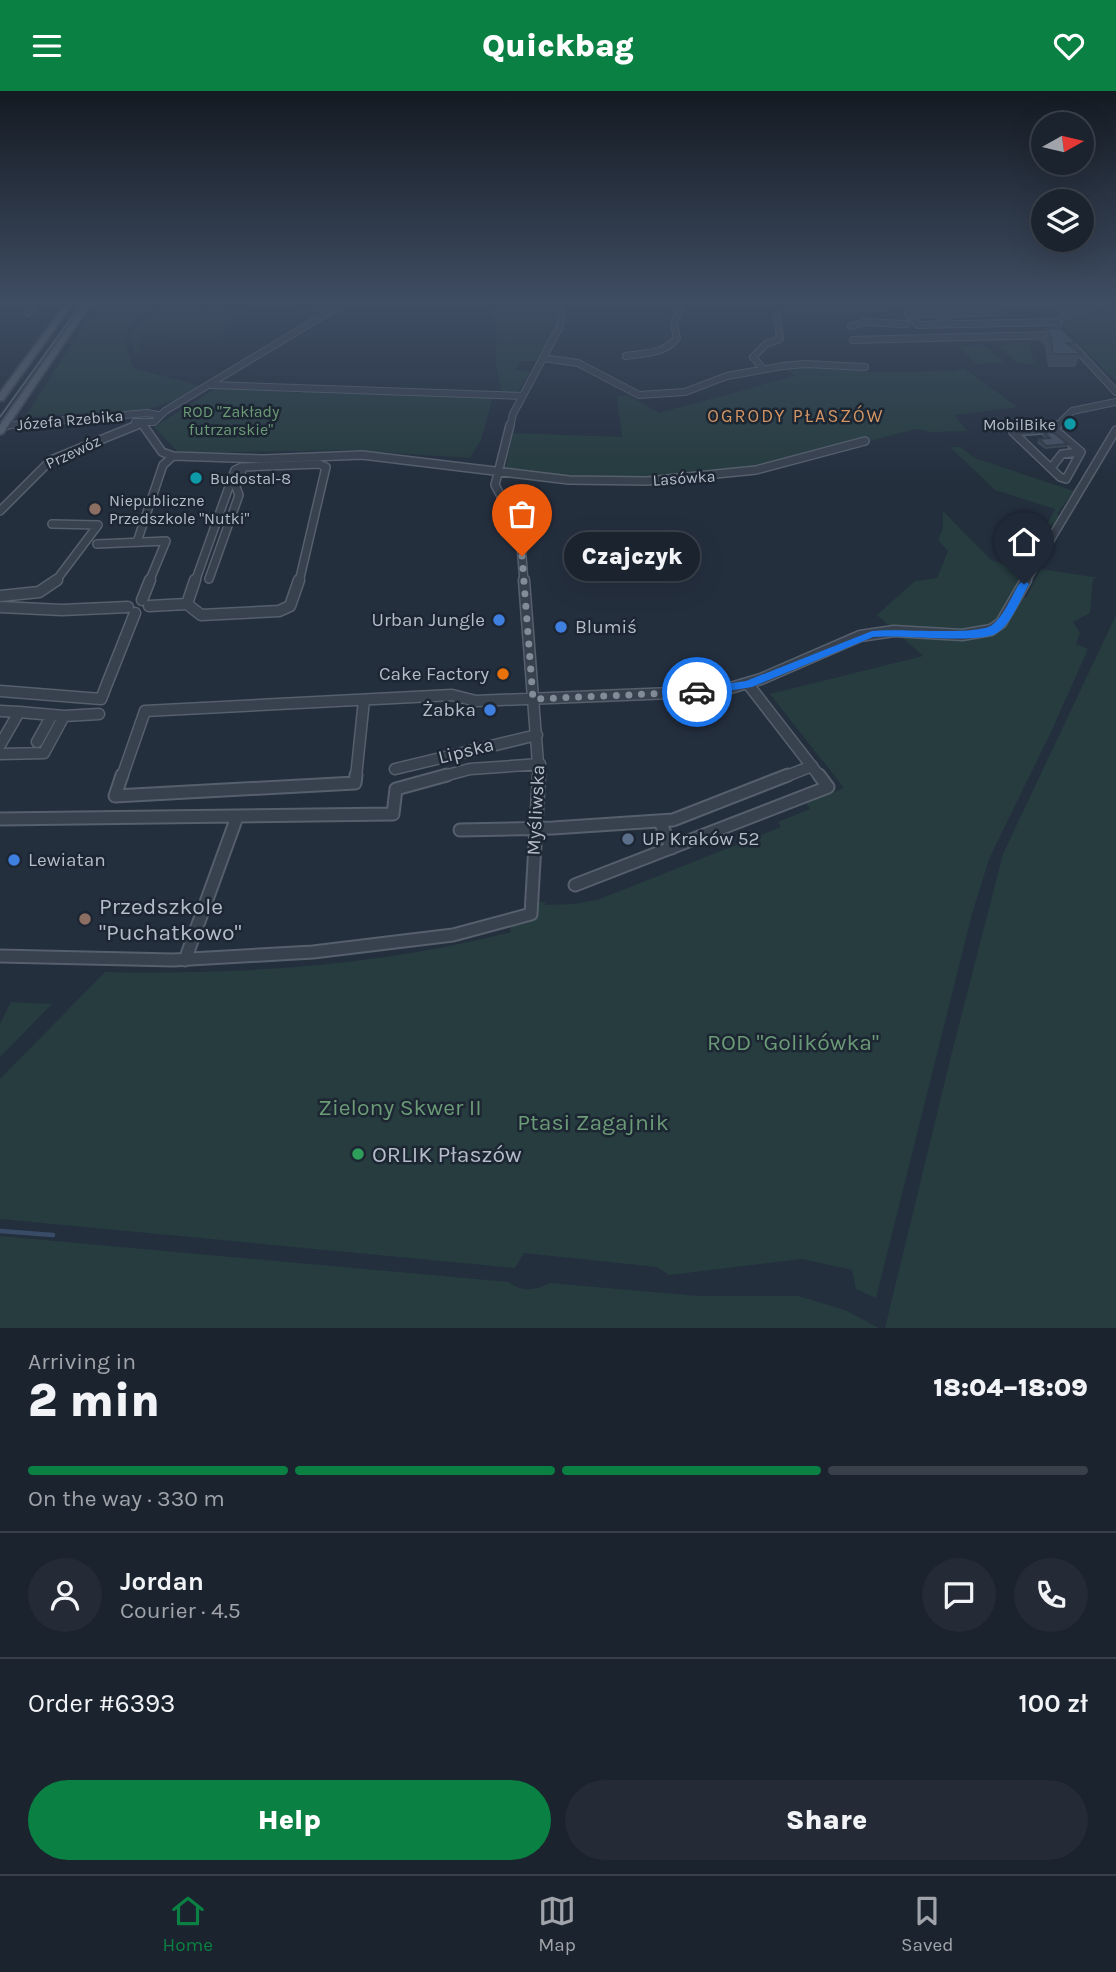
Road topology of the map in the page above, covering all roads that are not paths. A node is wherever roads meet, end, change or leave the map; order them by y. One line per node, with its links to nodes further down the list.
1 (27, 361): 13 (main road)
2 (48, 361): 17 (main road)
3 (250, 361): 10 (street)
4 (541, 361): 12 (street, Myśliwska)
5 (562, 361): 9 (street)
6 (756, 361): 9 (street)
7 (1089, 361): 11 (street)
8 (865, 366): 9 (street)
9 (763, 369)
10 (211, 385): 12 (street); 15 (street)
11 (1116, 392)
12 (522, 396): 26 (street, Myśliwska)
13 (0, 398)
14 (1116, 402): 18 (street)
15 (156, 414): 16 (street); 16 (street)
16 (140, 421): 17 (street, Józefa Rzebika); 22 (street); 29 (street, Przewóz)
17 (1, 428)
18 (1054, 429): 21 (street); 25 (street)
19 (1116, 430): 41 (street)
20 (866, 441): 26 (street, Lasówka)
21 (1081, 452): 25 (street); 25 (street)
22 (173, 456): 23 (street, Lasówka); 31 (street)
23 (248, 457): 24 (street); 26 (street, Lasówka)
24 (243, 467): 28 (street); 33 (street); 38 (street)
25 (1051, 468)
26 (498, 470): 43 (street, Myśliwska)
27 (215, 500): 28 (street)
28 (224, 500): 34 (street)
29 (0, 511)
30 (52, 524): 36 (street)
31 (137, 542): 32 (street); 37 (street)
32 (97, 544)
33 (218, 553): 34 (street); 35 (street)
34 (205, 554): 38 (street)
35 (209, 579)
36 (0, 596)
37 (145, 603): 38 (street); 40 (street)
38 (187, 604)
39 (0, 607): 40 (street)
40 (132, 610): 42 (street)
41 (748, 684): 43 (street); 55 (street)
42 (0, 691)
43 (533, 699): 44 (street); 50 (street, Myśliwska)
44 (364, 700): 44 (street)
45 (0, 711): 46 (street)
46 (19, 712): 48 (street); 52 (street)
47 (99, 714): 49 (street)
48 (52, 715): 49 (street); 51 (street)
49 (64, 716): 53 (street)
50 (537, 735): 54 (street, Myśliwska); 56 (street, Lipska)
51 (37, 742)
52 (0, 745)
53 (0, 754)
54 (540, 764): 57 (street); 60 (street, Myśliwska)
55 (812, 766): 59 (street); 62 (street)
56 (395, 769)
57 (236, 817): 58 (street); 65 (street)
58 (0, 819)
59 (660, 822): 60 (street); 62 (street)
60 (536, 829): 61 (street); 65 (street, Myśliwska)
61 (460, 830)
62 (672, 848): 63 (street)
63 (575, 885)
64 (0, 956): 65 (street)
65 (185, 960)

